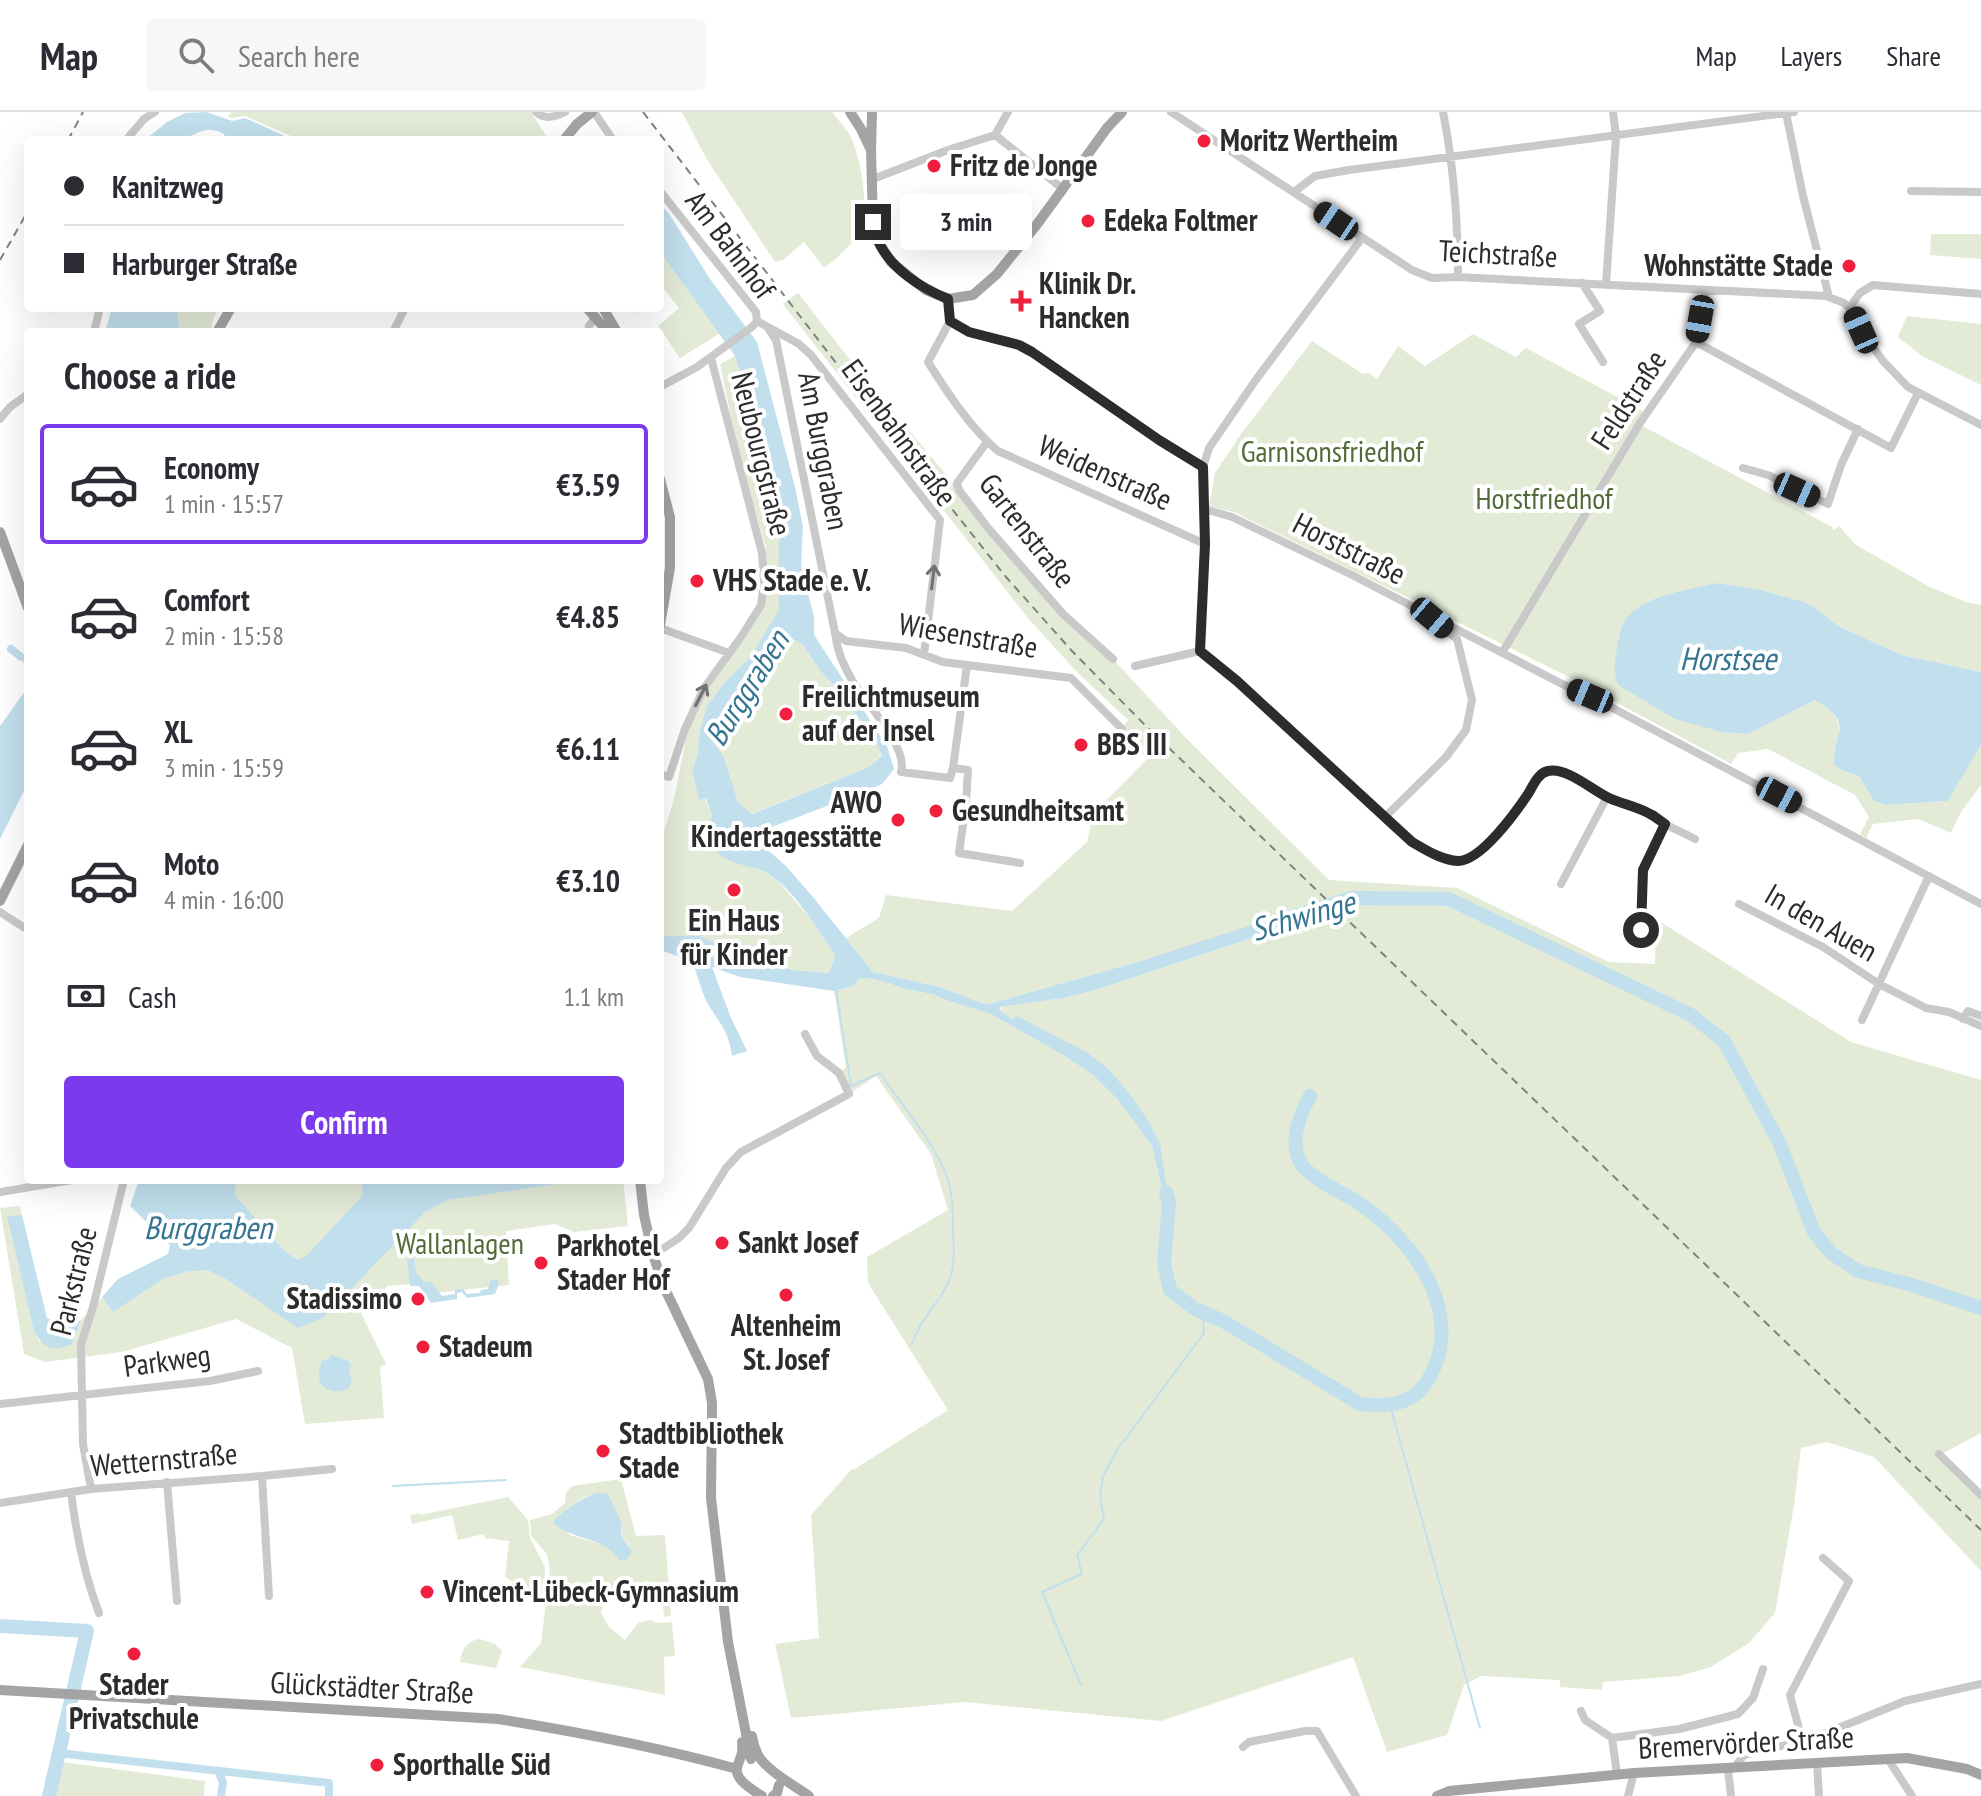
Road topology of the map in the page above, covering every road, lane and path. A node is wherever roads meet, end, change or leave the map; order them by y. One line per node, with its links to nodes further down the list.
1 (155, 112): 15 (street)
2 (536, 112): 3 (street)
3 (565, 112)
4 (593, 112): 16 (main road); 17 (street)
5 (850, 112): 19 (main road)
6 (1008, 112): 14 (street)
7 (1122, 112): 22 (main road)
8 (1171, 112): 24 (street, Teichstraße)
9 (1443, 112): 20 (street)
10 (1613, 112): 18 (street)
11 (1794, 112): 12 (street)
12 (1786, 113): 18 (street); 33 (street)
13 (871, 114): 19 (main road)
14 (995, 135): 21 (street); 22 (street)
15 (129, 136)
16 (567, 136)
17 (610, 136)
18 (1616, 136): 20 (street); 30 (street)
19 (871, 150): 21 (main road)
20 (1452, 157): 24 (street); 28 (street)
21 (873, 179): 34 (main road)
22 (1063, 189): 34 (main road)
23 (1911, 191): 25 (street)
24 (1294, 192): 27 (street, Teichstraße)
25 (1981, 192)
26 (664, 196): 38 (street, Am Bahnhof)
27 (1362, 238): 28 (street, Teichstraße); 51 (street)
28 (1458, 277): 29 (street, Teichstraße)
29 (1582, 283): 30 (street, Teichstraße); 43 (street, Teichstraße)
30 (1606, 284): 31 (street, Teichstraße)
31 (1706, 290): 33 (street, Teichstraße); 41 (street, Feldstraße)
32 (1981, 294): 35 (street)
33 (1829, 297): 35 (street, Teichstraße)
34 (948, 299): 37 (street)
35 (1849, 308): 45 (street)
36 (596, 312): 39 (main road)
37 (950, 321): 50 (street, Gartenstraße); 51 (street)
38 (755, 324): 40 (street, Eisenbahnstraße); 42 (street)
39 (613, 328)
40 (768, 328): 61 (street, Am Burggraben); 65 (street, Eisenbahnstraße, one-way to 40)
41 (1696, 342): 49 (street); 64 (street, Feldstraße)
42 (711, 358): 44 (street); 63 (street, Neubourgstraße)
43 (1603, 362)
44 (664, 385)
45 (1918, 393): 48 (street); 49 (street)
46 (24, 397): 47 (street)
47 (0, 419)
48 (1981, 425)
49 (1858, 429): 52 (street)
50 (987, 442): 56 (street, Weidenstraße); 66 (street, Gartenstraße)
51 (1203, 467): 54 (street)
52 (1743, 468)
53 (664, 494): 58 (main road)
54 (1204, 509): 56 (street); 59 (street, Horststraße)
55 (0, 532): 57 (main road)
56 (1205, 544): 62 (street)
57 (24, 597)
58 (664, 603)
59 (1432, 618): 64 (street, Horststraße); 73 (street)
60 (664, 629): 63 (street)
61 (835, 633): 65 (street, Wiesenstraße); 70 (street, Am Burggraben)
62 (1200, 651): 68 (street); 73 (street)
63 (729, 653): 71 (street, Neubourgstraße, one-way to 63)
64 (1502, 653): 78 (street, Horststraße)
65 (924, 655): 67 (street, Wiesenstraße)
66 (1113, 659)
67 (967, 665): 69 (street, Wiesenstraße); 70 (street)
68 (1135, 666)
69 (1122, 729)
70 (953, 768): 77 (street)
71 (664, 776)
72 (1607, 797): 73 (street); 74 (street); 79 (street)
73 (1384, 818)
74 (1665, 824): 75 (street); 85 (street)
75 (1695, 839)
76 (24, 853): 80 (main road)
77 (1020, 863)
78 (1929, 876): 82 (street, Horststraße); 86 (street, In den Auen)
79 (1561, 884)
80 (0, 901)
81 (1739, 904): 86 (street, In den Auen)
82 (1981, 904)
83 (0, 912): 84 (street)
84 (24, 927)
85 (1641, 930)
86 (1879, 984): 88 (street, In den Auen); 89 (street, In den Auen)
87 (1981, 1016): 88 (street, In den Auen)
88 (1963, 1019): 90 (street, In den Auen)
89 (1862, 1020)
90 (1981, 1026)
91 (805, 1034): 96 (street)
92 (48, 1184): 95 (street)
93 (123, 1184): 98 (street, Parkstraße)
94 (640, 1184): 96 (main road)
95 (0, 1192)
96 (653, 1255): 116 (main road)
97 (258, 1371): 98 (street, Parkweg)
98 (82, 1397): 99 (street, Parkweg); 104 (street, Parkstraße)
99 (0, 1404)
100 (1939, 1454): 106 (street)
101 (332, 1469): 102 (street, Wetternstraße)
102 (262, 1476): 103 (street, Wetternstraße); 109 (street)
103 (167, 1482): 104 (street, Wetternstraße); 110 (street)
104 (91, 1489): 105 (street, Wetternstraße)
105 (71, 1492): 107 (street, Wetternstraße); 111 (street)
106 (1981, 1495)
107 (0, 1503)
108 (1823, 1558): 118 (street)
109 (269, 1596)
110 (177, 1601)
111 (99, 1613)
112 (1763, 1669): 117 (street)
113 (1981, 1684): 118 (street)
114 (0, 1690): 121 (main road, Glückstädter Straße)
115 (1581, 1711): 117 (street)
116 (743, 1720): 121 (main road); 131 (main road)
117 (1612, 1738): 125 (street)
118 (1802, 1740): 123 (street)
119 (1243, 1747): 132 (street)
120 (1888, 1759): 122 (main road, Bremervörder Straße); 126 (main road, Bremervörder Straße); 137 (street)
121 (743, 1763): 128 (main road); 129 (main road)
122 (1817, 1764): 123 (main road, Bremervörder Straße); 136 (street)
123 (1731, 1769): 124 (main road, Bremervörder Straße); 135 (street)
124 (1634, 1773): 125 (main road, Bremervörder Straße); 134 (street)
125 (1617, 1774): 127 (main road, Bremervörder Straße)
126 (1981, 1775)
127 (1512, 1791): 133 (main road, Bremervörder Straße)
128 (776, 1793): 130 (main road)
129 (762, 1796)
130 (800, 1796)
131 (809, 1796)
132 (1356, 1796)
133 (1437, 1796)
134 (1628, 1796)
135 (1731, 1796)
136 (1819, 1796)
137 (1912, 1796)

